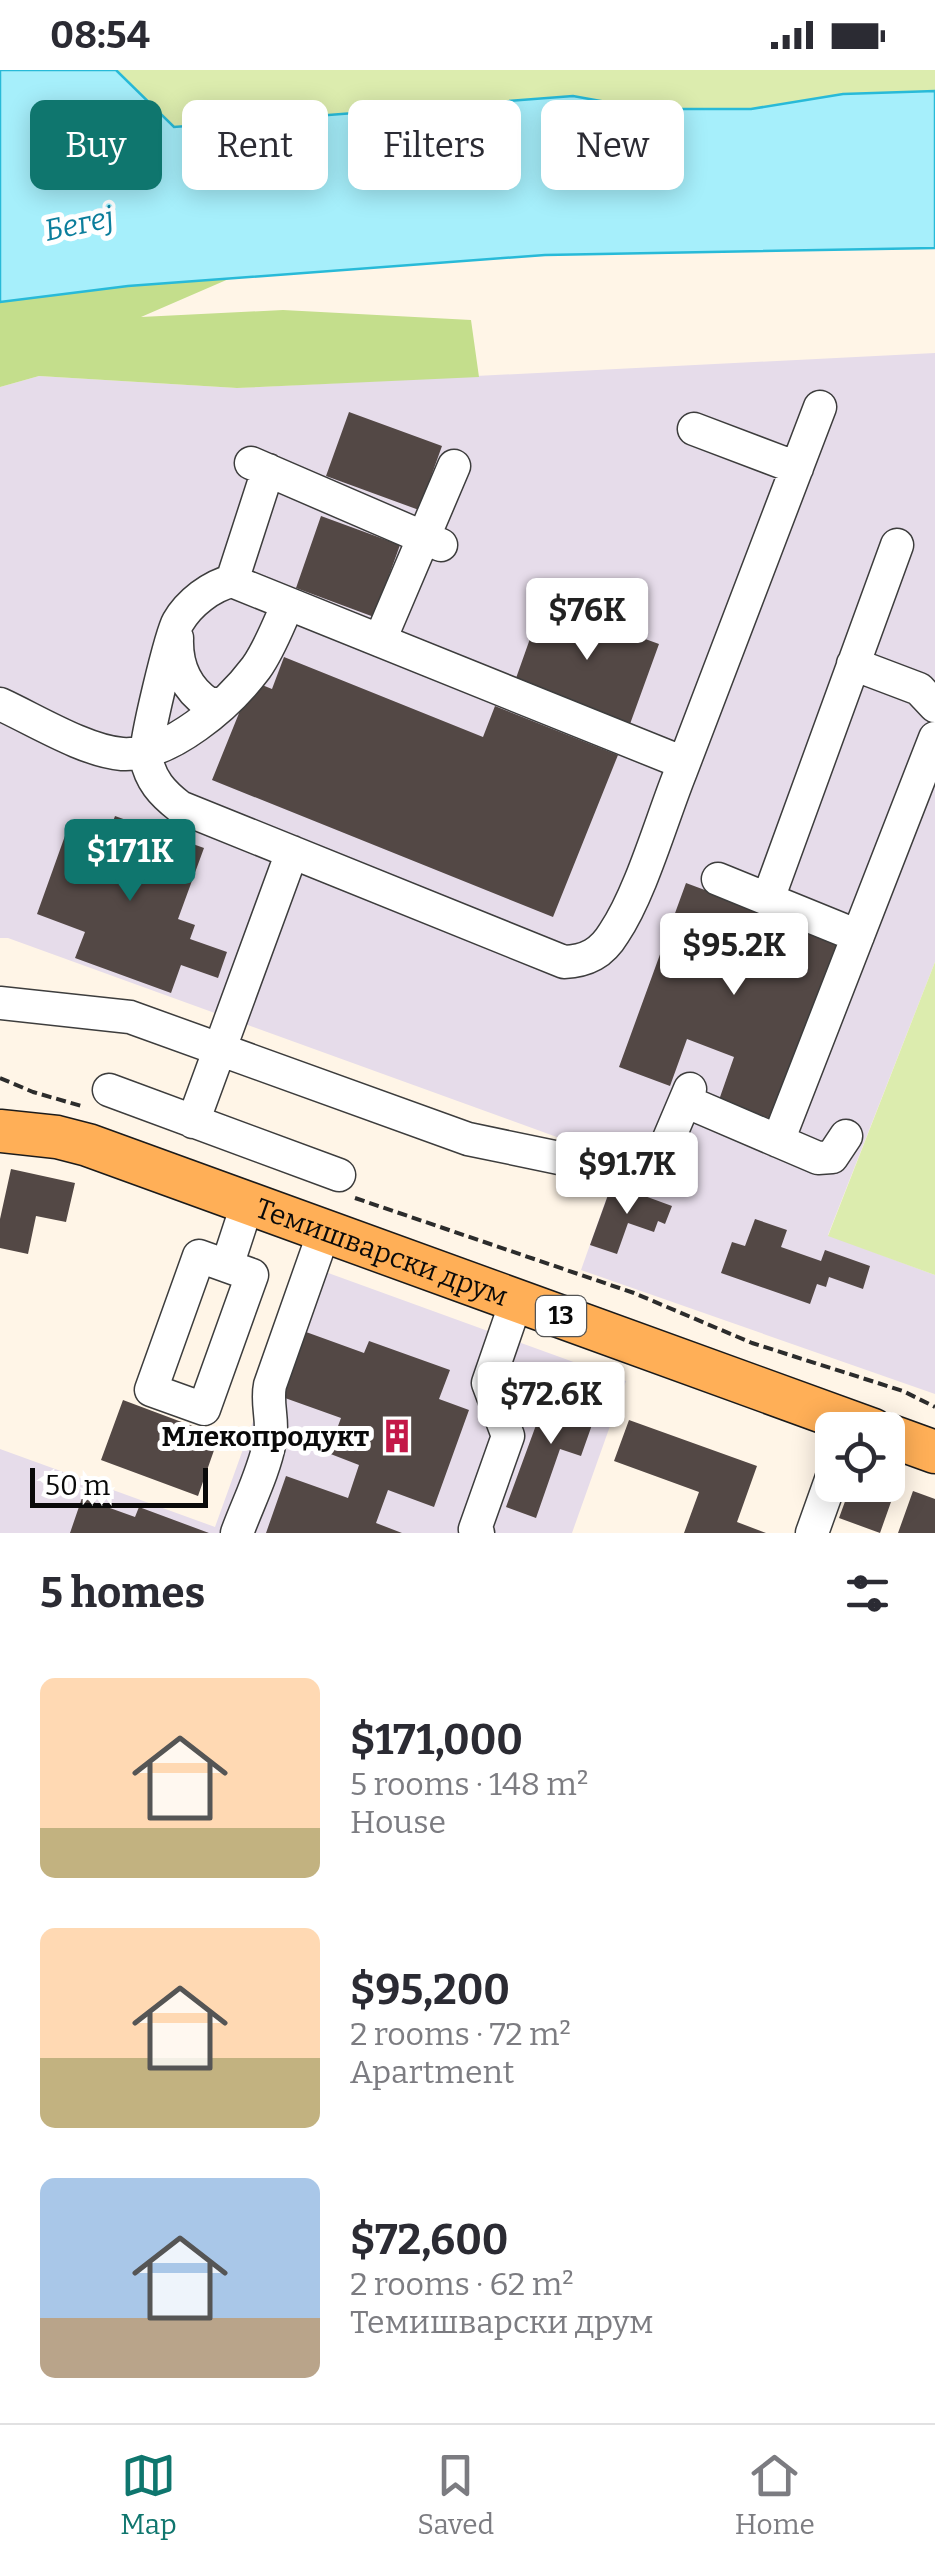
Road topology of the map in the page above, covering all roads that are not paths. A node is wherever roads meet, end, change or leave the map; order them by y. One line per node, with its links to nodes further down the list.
1 (820, 407): 4 (street)
2 (694, 430): 4 (street)
3 (454, 466): 5 (street)
4 (797, 468): 17 (street)
5 (432, 541): 7 (street); 10 (street)
6 (897, 545): 11 (street)
7 (232, 581): 8 (street); 9 (street)
8 (288, 606): 10 (street); 13 (street)
9 (177, 623): 13 (street); 16 (street)
10 (380, 640): 17 (street)
11 (853, 664): 14 (street); 20 (street)
12 (0, 704): 16 (street)
13 (220, 704): 16 (street)
14 (935, 706)
15 (935, 738): 21 (street)
16 (144, 752): 18 (street)
17 (684, 763): 18 (street)
18 (292, 852): 23 (street)
19 (718, 878): 20 (street)
20 (768, 899): 21 (street)
21 (858, 936): 28 (street)
22 (0, 1003): 23 (street)
23 (219, 1050): 25 (street); 28 (street)
24 (99, 1099): 25 (street)
25 (194, 1122): 29 (street)
26 (0, 1131): 30 (main road, Темишварски друм / 13)
27 (846, 1136): 28 (street)
28 (778, 1141)
29 (346, 1186)
30 (248, 1202): 31 (main road, Темишварски друм / 13); 32 (street)
31 (325, 1230): 33 (main road, Темишварски друм / 13); 38 (street)
32 (227, 1266)
33 (516, 1300): 34 (main road, Темишварски друм / 13); 39 (street)
34 (820, 1412)
35 (905, 1442): 36 (main road, Темишварски друм / 13)
36 (935, 1452)
37 (823, 1502): 40 (street)
38 (237, 1533)
39 (478, 1533)
40 (812, 1533)

